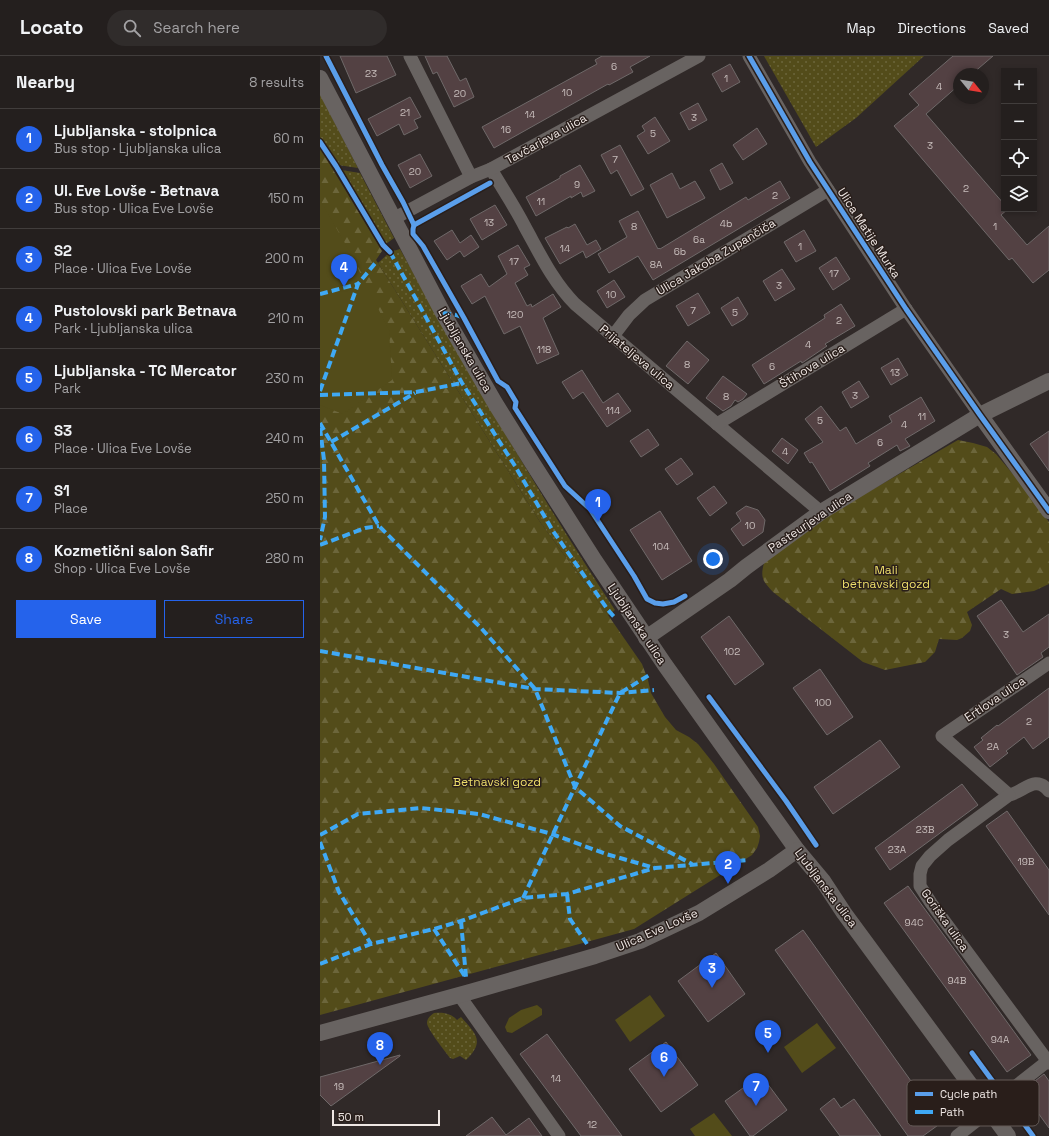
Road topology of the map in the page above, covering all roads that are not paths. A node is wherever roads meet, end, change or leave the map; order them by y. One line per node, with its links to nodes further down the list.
1 (410, 56): 6 (street)
2 (699, 56): 5 (street, Tavčarjeva ulica)
3 (749, 56): 7 (street, Ulica Matije Murka)
4 (320, 78): 8 (street, Ljubljanska ulica)
5 (491, 169): 6 (street, Tavčarjeva ulica); 10 (street, Prijateljeva ulica)
6 (471, 177): 8 (street, Tavčarjeva ulica)
7 (828, 190): 9 (street, Ulica Matije Murka); 10 (street, Ulica Jakoba Zupančiča)
8 (393, 219): 16 (street, Ljubljanska ulica)
9 (906, 308): 12 (street, Ulica Matije Murka); 13 (street, Štihova ulica)
10 (613, 336): 13 (street, Prijateljeva ulica)
11 (1049, 381): 12 (street, Pasteurjeva ulica)
12 (980, 415): 14 (street); 15 (street, Pasteurjeva ulica)
13 (717, 424): 15 (street, Prijateljeva ulica)
14 (1049, 511)
15 (821, 512): 16 (street, Pasteurjeva ulica)
16 (646, 638): 20 (street, Ljubljanska ulica)
17 (1049, 663): 19 (street, Ertlova ulica)
18 (1049, 791): 19 (street, Goriška ulica)
19 (1009, 795): 23 (street, Goriška ulica)
20 (797, 850): 21 (street, Ulica Eve Lovše); 24 (street, Ljubljanska ulica)
21 (459, 995): 22 (street, Ulica Eve Lovše); 28 (street)
22 (320, 1033)
23 (1048, 1061): 25 (street, Goriška ulica)
24 (967, 1080)
25 (1024, 1080)
26 (970, 1126): 29 (street)
27 (1001, 1126): 30 (street, Ljubljanska ulica)
28 (559, 1136)
29 (957, 1136)
30 (1008, 1136)

